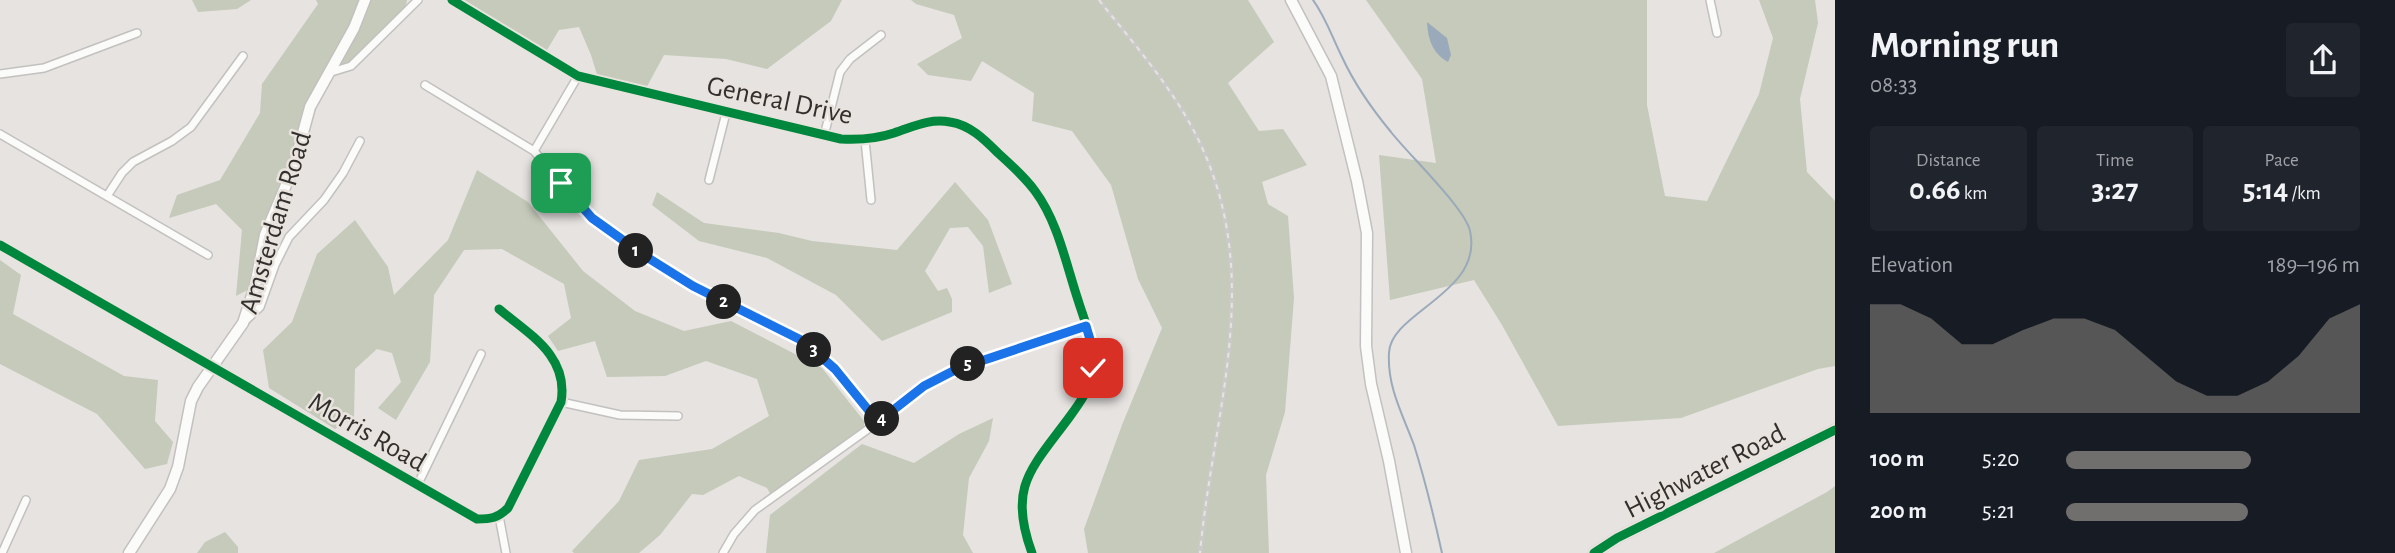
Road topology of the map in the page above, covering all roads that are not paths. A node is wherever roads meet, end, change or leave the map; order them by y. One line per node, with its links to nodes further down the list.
1 (365, 0): 10 (street, Amsterdam Road)
2 (418, 0): 10 (street)
3 (452, 0): 12 (street, General Drive)
4 (1291, 0): 42 (street)
5 (1710, 0): 7 (street)
6 (137, 33): 11 (street)
7 (1717, 33)
8 (881, 35): 16 (street)
9 (243, 56): 21 (street)
10 (328, 73): 26 (street, Amsterdam Road)
11 (0, 74)
12 (578, 76): 14 (street, General Drive); 19 (street)
13 (425, 85): 19 (street)
14 (726, 113): 16 (street, General Drive); 20 (street)
15 (0, 134): 21 (street)
16 (824, 136): 17 (street, General Drive)
17 (864, 139): 22 (street); 27 (street, General Drive)
18 (360, 141): 26 (street)
19 (534, 151): 32 (street)
20 (709, 180)
21 (107, 196): 24 (street)
22 (870, 200)
23 (0, 245): 29 (street, Morris Road)
24 (208, 255)
25 (499, 309): 30 (street)
26 (243, 323): 29 (street, Amsterdam Road)
27 (1086, 326): 32 (street); 41 (street, General Drive)
28 (481, 354): 34 (street)
29 (212, 368): 34 (street, Morris Road); 38 (street, Amsterdam Road)
30 (561, 402): 31 (street); 36 (street)
31 (678, 416)
32 (878, 422): 40 (street)
33 (1835, 430): 43 (street, Highwater Road)
34 (416, 486): 36 (street, Morris Road)
35 (26, 500): 37 (street)
36 (499, 516): 39 (street)
37 (2, 553)
38 (129, 553)
39 (506, 553)
40 (723, 553)
41 (1032, 553)
42 (1406, 553)
43 (1594, 553)

